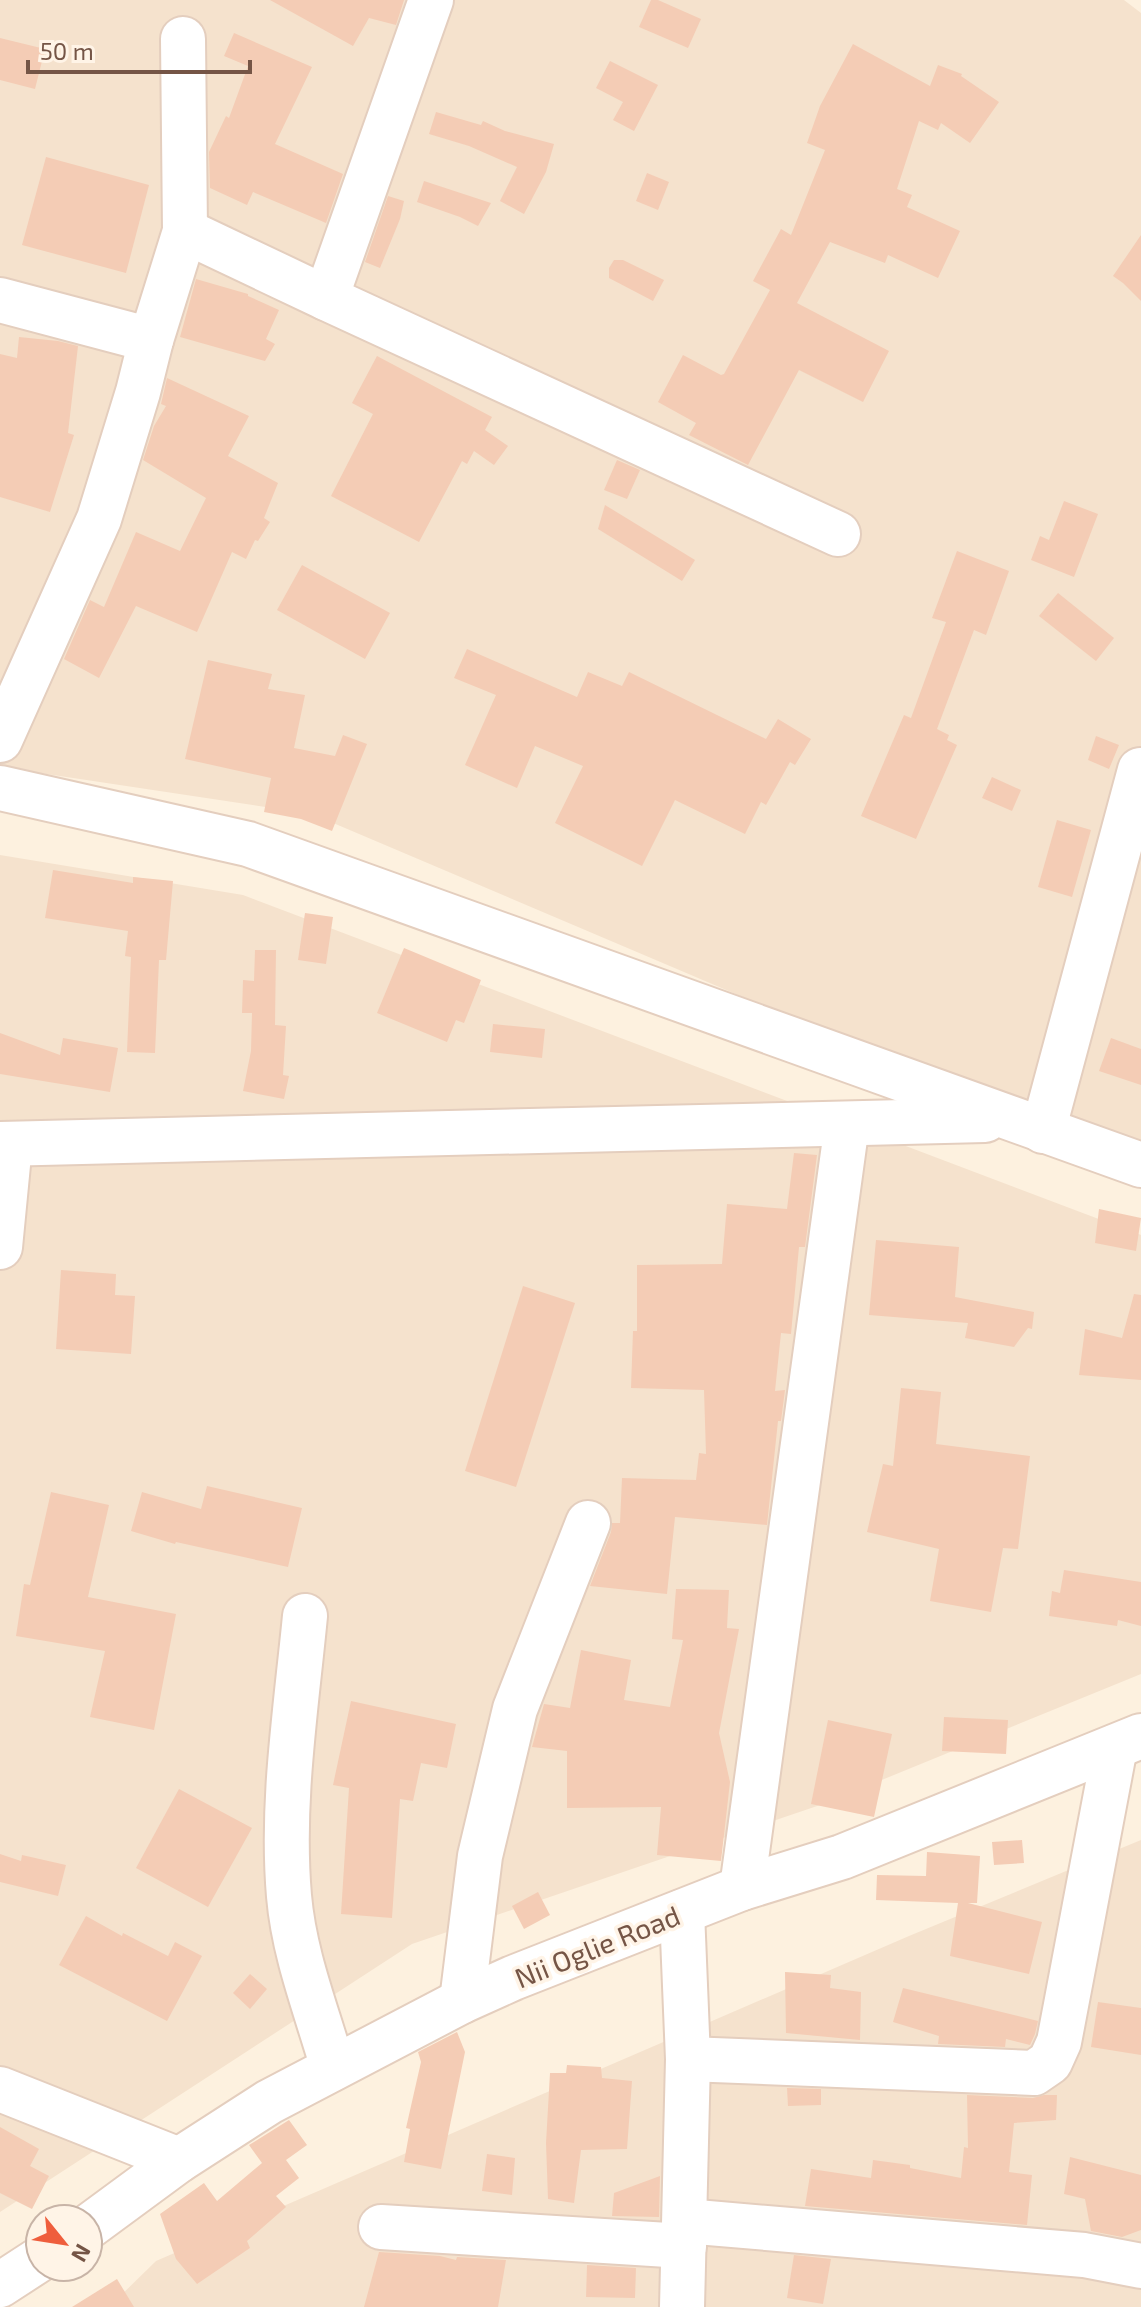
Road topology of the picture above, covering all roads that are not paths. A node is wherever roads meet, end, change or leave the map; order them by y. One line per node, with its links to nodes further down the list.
1 (431, 0): 4 (street)
2 (183, 39): 3 (street)
3 (185, 231): 4 (street); 6 (street)
4 (326, 298): 7 (street)
5 (0, 300): 6 (street)
6 (151, 340): 8 (street)
7 (838, 534)
8 (0, 740)
9 (1140, 770): 12 (street)
10 (0, 788): 12 (street)
11 (847, 1124): 12 (street); 13 (street); 19 (street)
12 (1028, 1125): 14 (street)
13 (5, 1144): 15 (street)
14 (1141, 1165)
15 (0, 1247)
16 (588, 1523): 21 (street)
17 (305, 1616): 23 (street)
18 (1128, 1742): 19 (street, Nii Oglie Road); 22 (street)
19 (742, 1888): 20 (street, Nii Oglie Road)
20 (682, 1912): 21 (street, Nii Oglie Road); 22 (street)
21 (462, 2001): 23 (street, Nii Oglie Road)
22 (688, 2059): 28 (street)
23 (333, 2068): 25 (street, Nii Oglie Road)
24 (0, 2089): 25 (street)
25 (179, 2160): 26 (street, Nii Oglie Road)
26 (104, 2215)
27 (381, 2227): 28 (street)
28 (685, 2234): 29 (street); 32 (street)
29 (1141, 2266)
30 (24, 2269): 31 (street)
31 (0, 2285)
32 (682, 2307)

